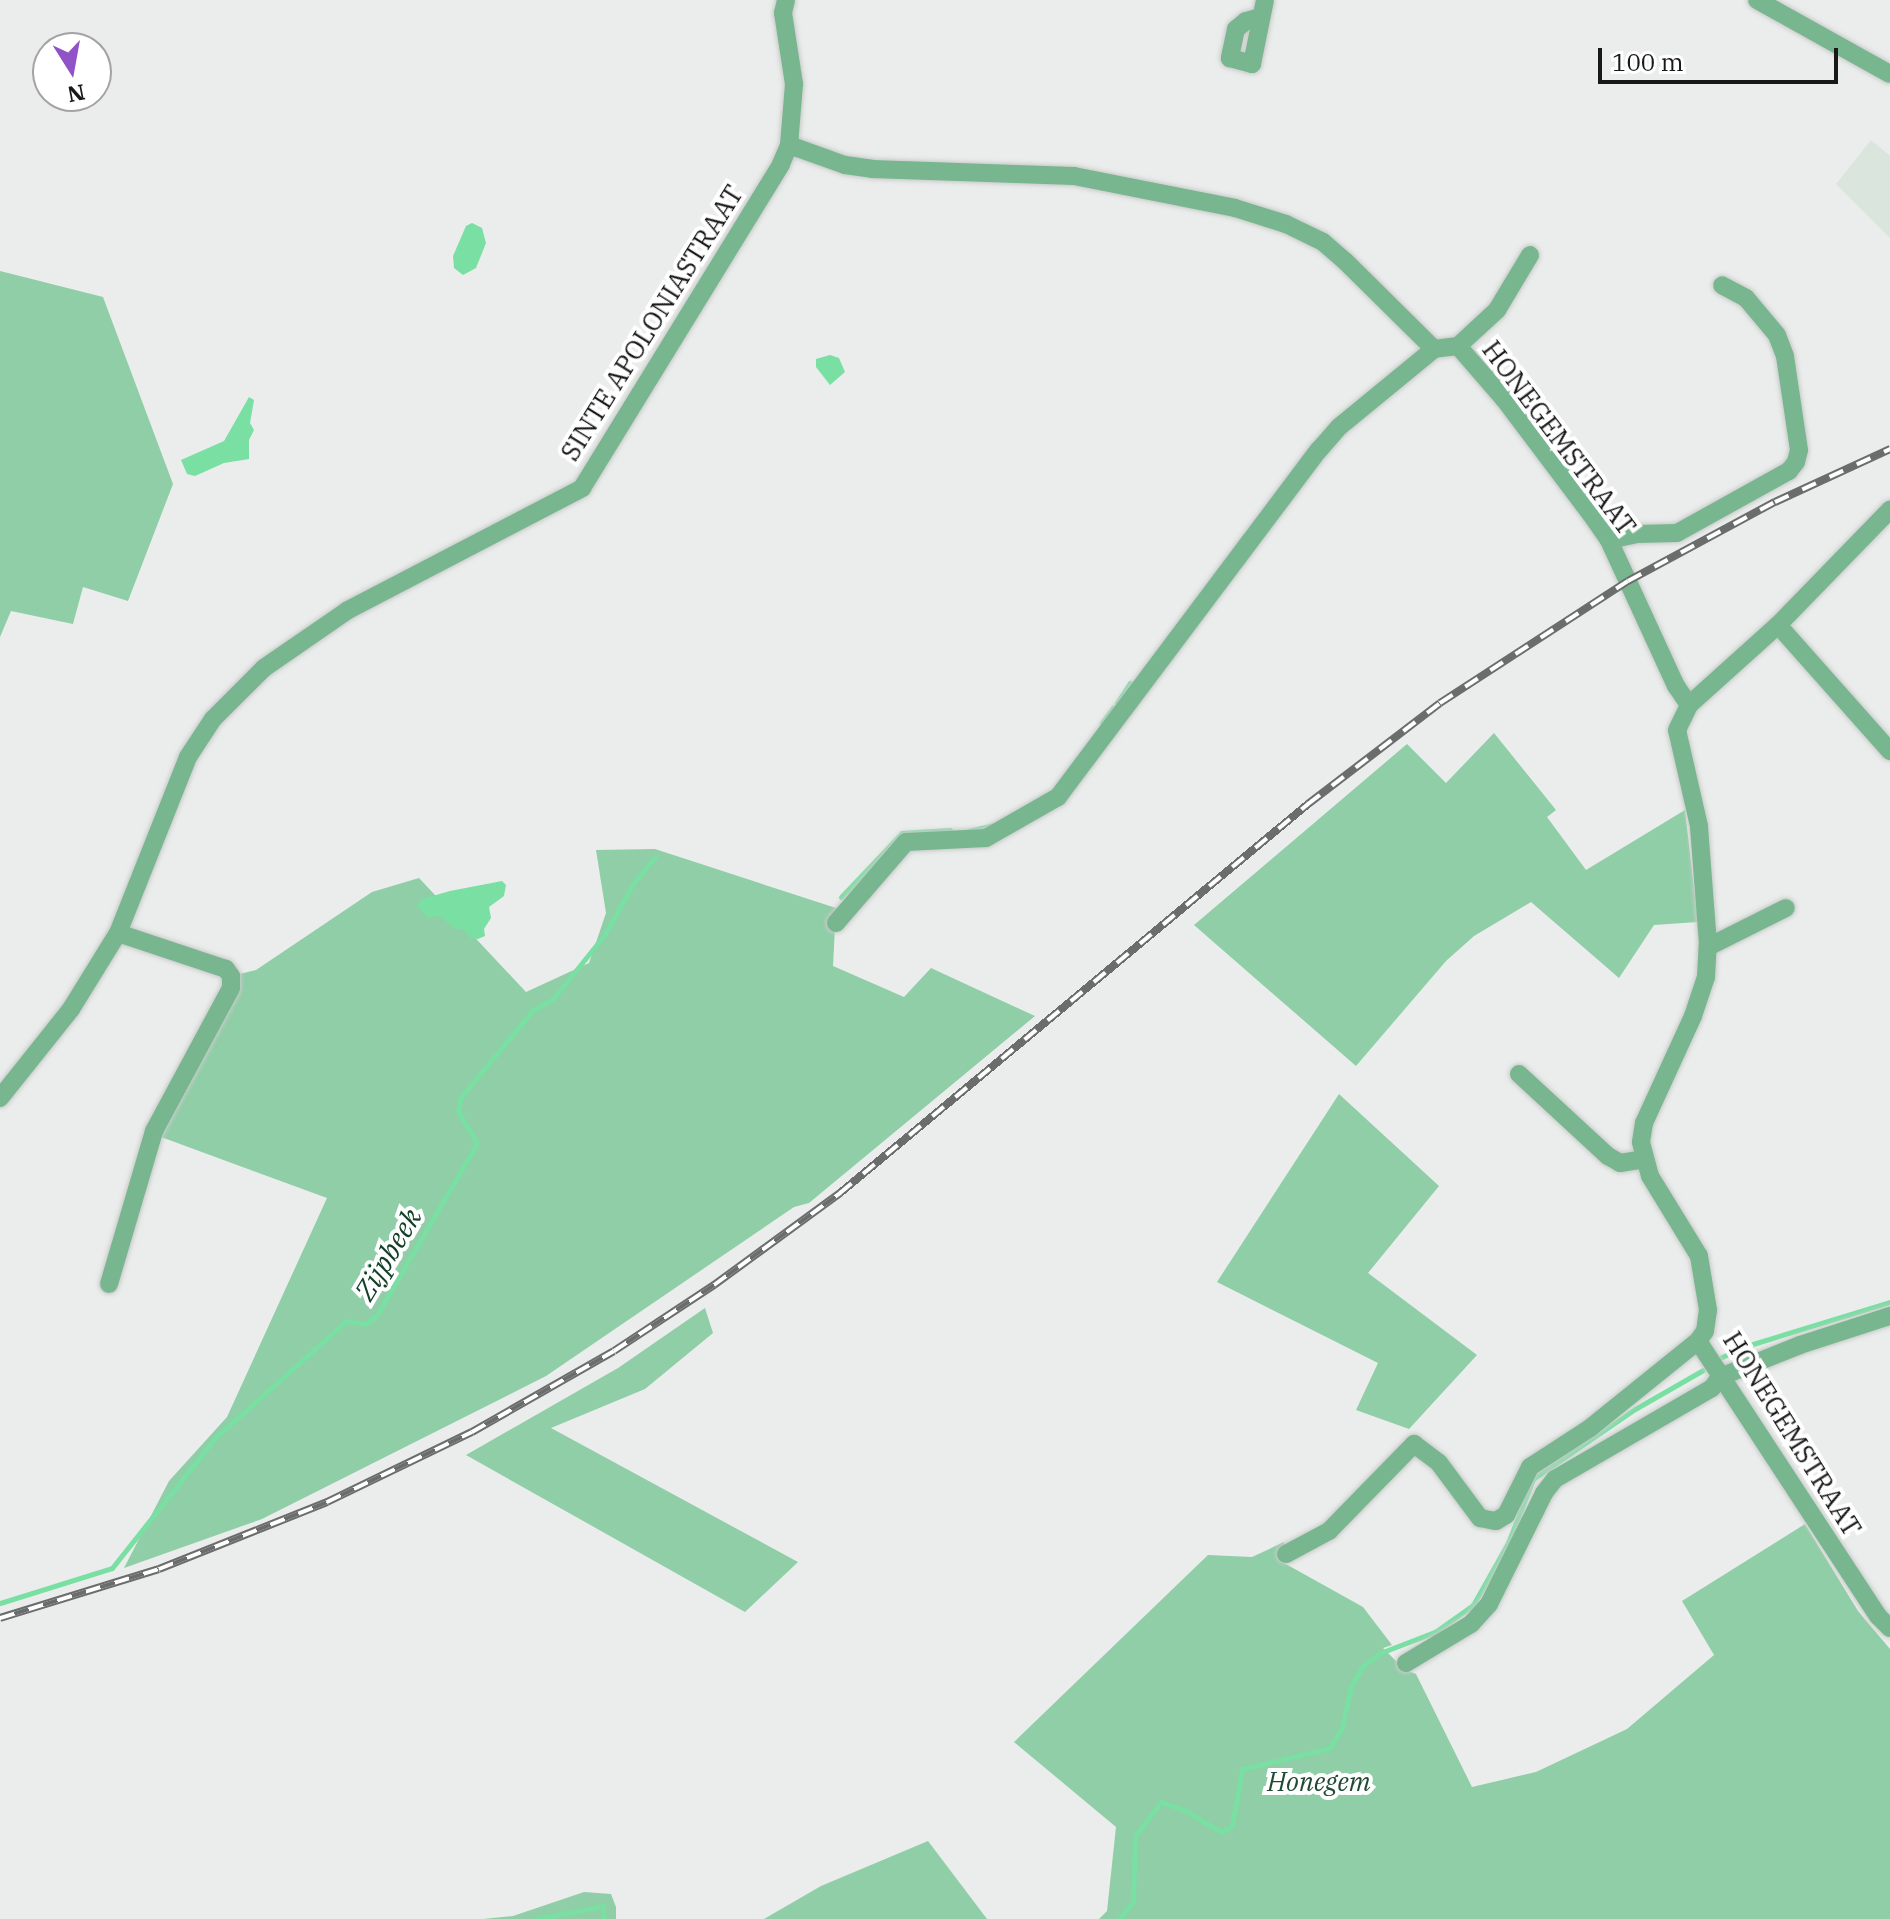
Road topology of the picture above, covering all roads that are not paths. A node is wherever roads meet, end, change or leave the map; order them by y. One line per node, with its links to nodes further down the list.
1 (786, 0): 4 (street, SINTE APOLONIASTRAAT)
2 (1757, 0): 3 (street)
3 (1890, 74)
4 (789, 145): 8 (street); 16 (street, SINTE APOLONIASTRAAT)
5 (1530, 255): 7 (street)
6 (1722, 285): 10 (street)
7 (1458, 346): 8 (street, HONEGEMSTRAAT); 10 (street, HONEGEMSTRAAT)
8 (1434, 349): 15 (street)
9 (1890, 510): 11 (street)
10 (1609, 540): 12 (street, HONEGEMSTRAAT)
11 (1778, 625): 12 (street); 13 (street)
12 (1689, 705): 17 (street, HONEGEMSTRAAT)
13 (1890, 751)
14 (1786, 908): 17 (street)
15 (841, 916)
16 (118, 933): 19 (street, SINTE APOLONIASTRAAT); 21 (street)
17 (1708, 947): 20 (street, HONEGEMSTRAAT)
18 (1519, 1074): 20 (street)
19 (0, 1098)
20 (1644, 1159): 23 (street, HONEGEMSTRAAT)
21 (109, 1284)
22 (1890, 1316): 24 (street)
23 (1698, 1341): 24 (street, HONEGEMSTRAAT); 25 (street)
24 (1720, 1377): 26 (street, HONEGEMSTRAAT); 27 (street)
25 (1286, 1554)
26 (1890, 1628)
27 (1406, 1663)

